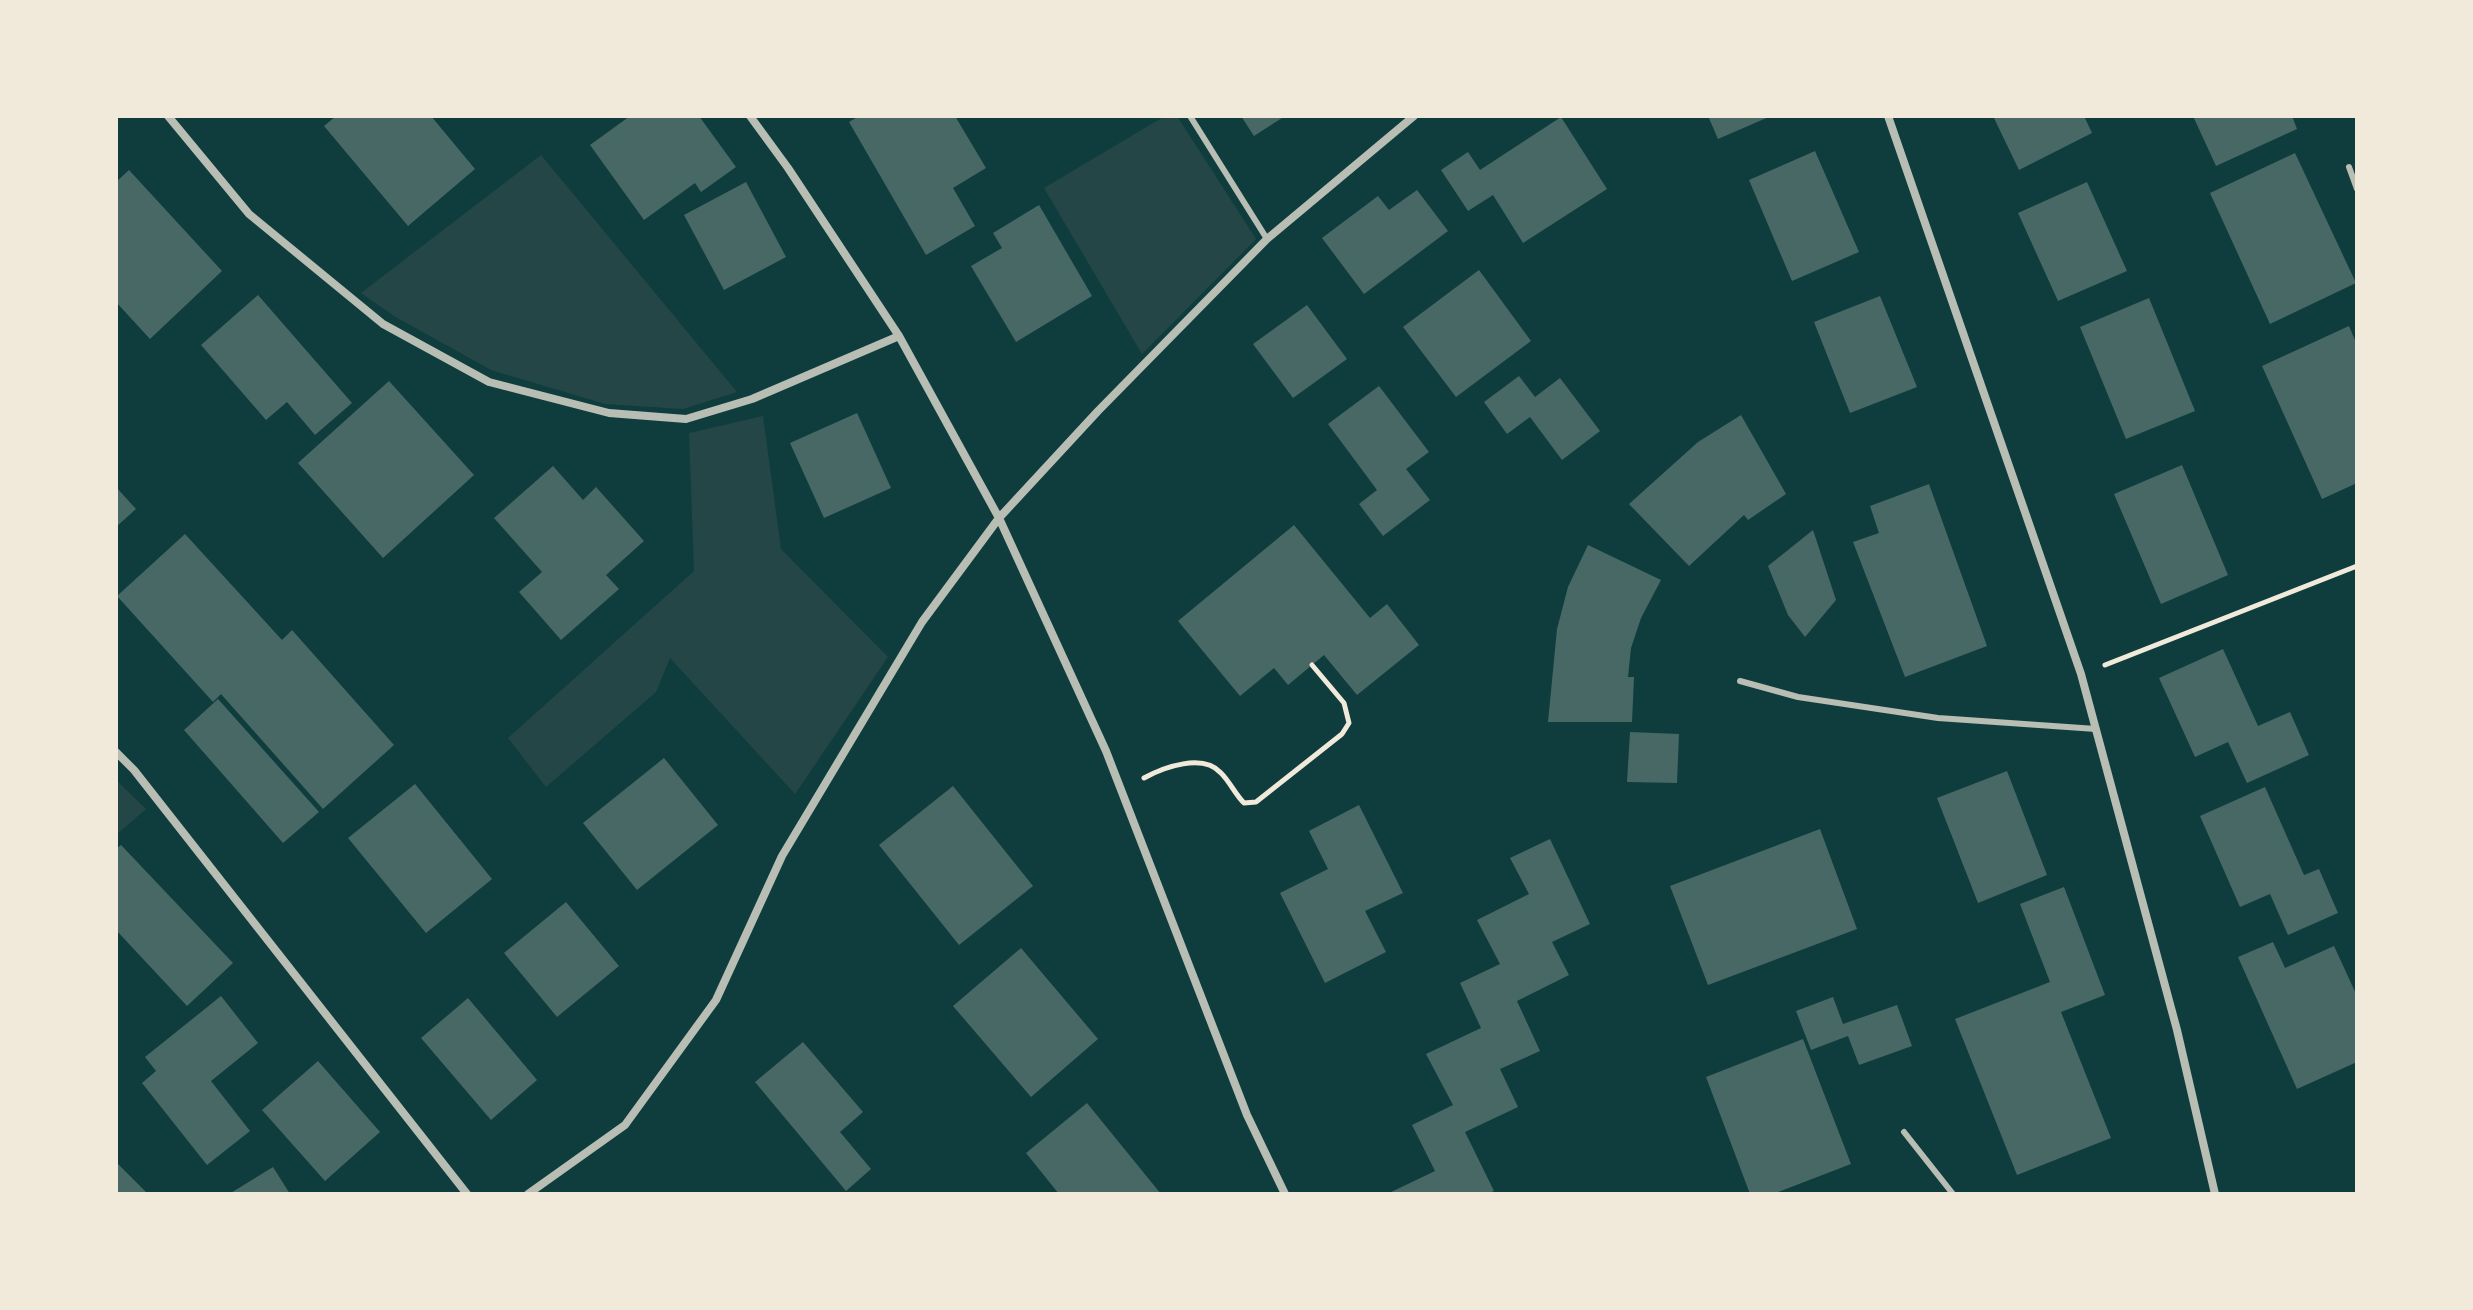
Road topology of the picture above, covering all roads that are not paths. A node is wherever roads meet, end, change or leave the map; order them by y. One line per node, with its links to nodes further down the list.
1 (168, 116): 9 (street)
2 (750, 116): 9 (street)
3 (1190, 116): 8 (lane)
4 (1414, 116): 8 (street)
5 (1888, 116): 12 (street)
6 (2349, 167): 7 (lane)
7 (2357, 189)
8 (1267, 239): 10 (street)
9 (899, 336): 10 (street)
10 (999, 518): 16 (street); 17 (street)
11 (1740, 681): 12 (lane)
12 (2096, 729): 19 (street)
13 (116, 752): 15 (street)
14 (1904, 1132): 18 (lane)
15 (467, 1194)
16 (528, 1194)
17 (1285, 1194)
18 (1953, 1194)
19 (2215, 1194)

